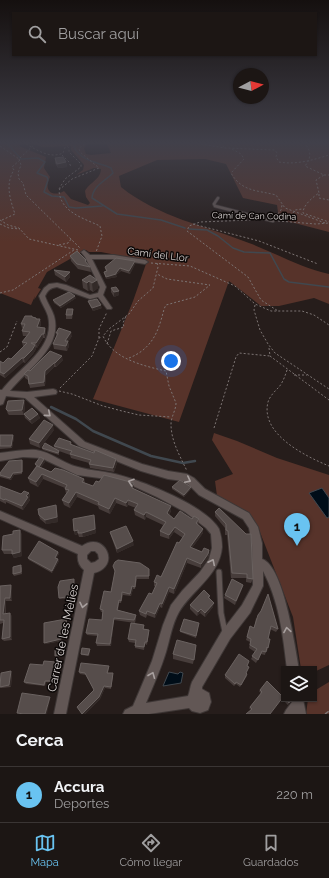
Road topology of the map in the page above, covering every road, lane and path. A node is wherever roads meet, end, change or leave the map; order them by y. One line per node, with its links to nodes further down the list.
1 (11, 175): 15 (path)
2 (18, 175): 24 (path)
3 (69, 175): 7 (path)
4 (81, 175): 7 (path)
5 (232, 175): 11 (path)
6 (324, 175): 8 (path)
7 (59, 190): 27 (path)
8 (319, 193): 10 (path); 12 (path)
9 (218, 198): 16 (lane)
10 (329, 200)
11 (283, 204): 13 (path); 16 (path)
12 (303, 209): 13 (path); 18 (path)
13 (294, 212): 17 (path); 20 (path)
14 (251, 220): 19 (path, Camí de Can Codina)
15 (1, 221): 21 (path); 22 (path)
16 (274, 221): 17 (path, Camí de Can Codina)
17 (294, 222): 20 (path, Camí de Can Codina)
18 (329, 222): 20 (path)
19 (193, 224): 30 (path); 36 (path)
20 (325, 224)
21 (8, 225): 22 (path); 23 (path)
22 (6, 227): 23 (path)
23 (20, 229): 25 (path)
24 (72, 238): 25 (path); 27 (path)
25 (59, 246): 26 (path)
26 (74, 249): 27 (path); 32 (path)
27 (88, 254): 28 (street, Camí del Llor); 33 (street)
28 (145, 262): 29 (path, Camí del Llor)
29 (157, 263): 31 (path); 34 (path, Camí del Llor)
30 (318, 264)
31 (156, 274): 37 (path); 46 (path)
32 (0, 293)
33 (100, 295): 35 (street); 52 (street)
34 (255, 304): 36 (path); 43 (path)
35 (109, 308): 41 (path)
36 (278, 311): 39 (path)
37 (127, 316): 40 (path); 42 (path)
38 (17, 321): 44 (path)
39 (329, 325)
40 (103, 336): 41 (path); 42 (path)
41 (99, 338): 55 (path)
42 (106, 345): 46 (path)
43 (269, 347): 45 (path); 49 (path)
44 (0, 352)
45 (270, 356): 47 (path); 56 (path)
46 (128, 358): 55 (path)
47 (287, 370): 48 (path); 58 (path)
48 (294, 375): 49 (path); 54 (path)
49 (308, 375): 50 (path)
50 (329, 388)
51 (53, 392): 53 (street)
52 (1, 396): 53 (street)
53 (28, 396): 59 (street, one-way to 59)
54 (329, 400)
55 (171, 417): 59 (path)
56 (214, 428)
57 (0, 457): 69 (street, one-way to 57)
58 (329, 466)
59 (191, 481): 62 (street)
60 (0, 515): 61 (street)
61 (84, 552): 63 (street); 63 (street)
62 (258, 562): 65 (street); 66 (street, one-way to 62)
63 (90, 567): 71 (street, Carrer de les Mèlies, one-way to 71)
64 (219, 572): 65 (lane)
65 (226, 635): 67 (street)
66 (293, 666)
67 (199, 704): 69 (street)
68 (298, 706): 72 (street)
69 (133, 712)
70 (329, 712): 73 (path)
71 (60, 714)
72 (290, 714)
73 (325, 714)

